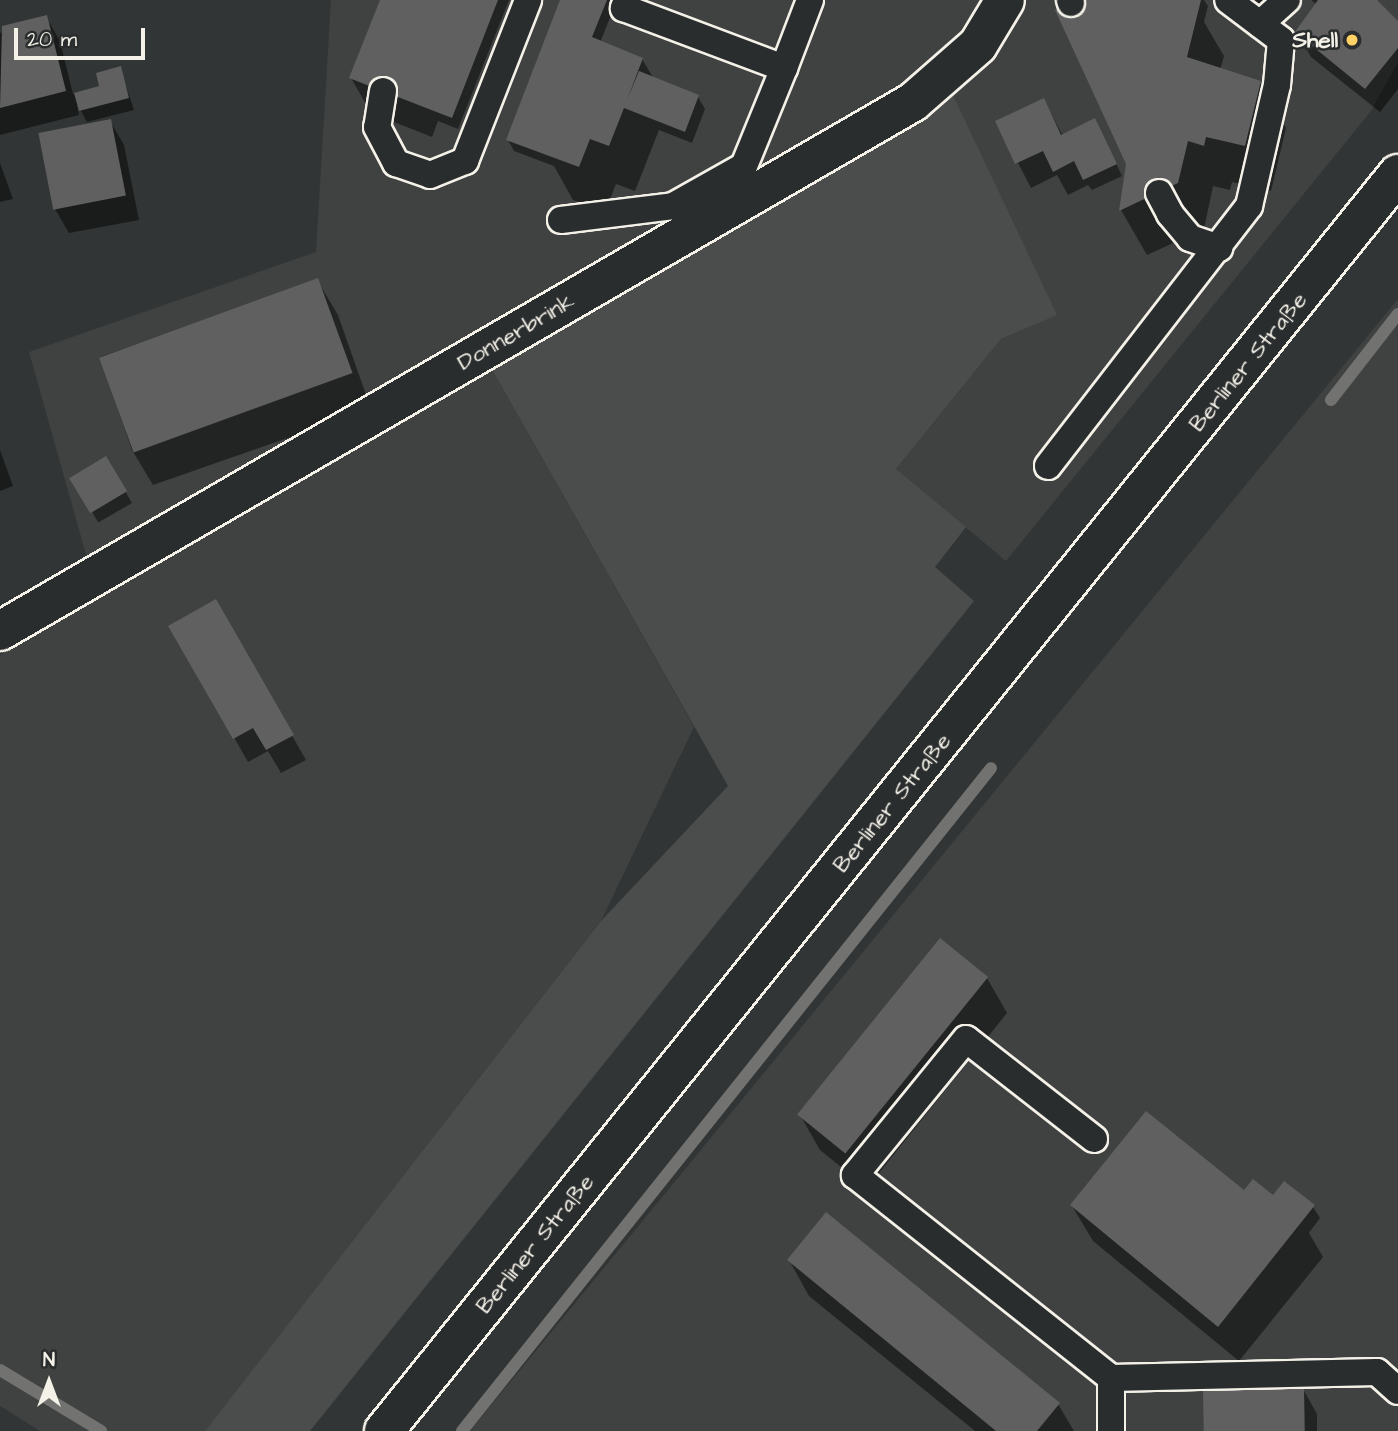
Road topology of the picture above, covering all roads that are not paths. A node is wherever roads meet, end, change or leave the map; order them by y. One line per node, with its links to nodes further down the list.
1 (528, 0): 9 (lane)
2 (627, 0): 8 (lane)
3 (810, 0): 8 (lane)
4 (1004, 0): 15 (main road, Donnerbrink)
5 (1228, 0): 7 (lane)
6 (1287, 0): 7 (lane)
7 (1260, 24): 13 (lane)
8 (784, 68): 12 (lane)
9 (383, 91)
10 (1398, 174): 19 (main road, Berliner Straße)
11 (1159, 193): 13 (lane)
12 (561, 220)
13 (1219, 248): 14 (lane)
14 (1048, 466)
15 (0, 631)
16 (1094, 1139): 17 (lane)
17 (1111, 1378): 18 (lane); 20 (lane)
18 (1398, 1391)
19 (384, 1431)
20 (1111, 1431)

